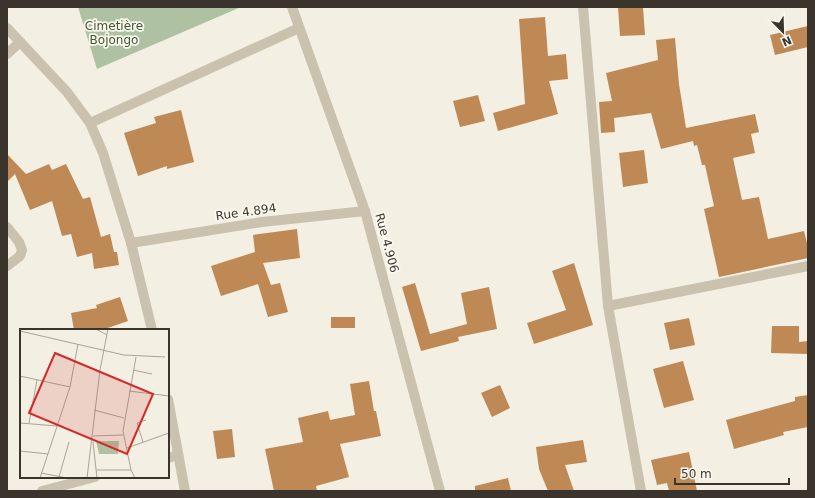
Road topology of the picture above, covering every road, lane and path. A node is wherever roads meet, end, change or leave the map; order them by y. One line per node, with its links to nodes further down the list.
1 (292, 7): 4 (street, Rue 4.906)
2 (583, 7): 13 (street)
3 (7, 28): 5 (street)
4 (300, 28): 7 (street); 8 (street, Rue 4.906)
5 (20, 42): 6 (street); 7 (street)
6 (7, 54)
7 (90, 123): 10 (street)
8 (365, 211): 10 (street, Rue 4.894); 20 (street, Rue 4.906)
9 (7, 227): 11 (street)
10 (131, 243): 14 (street)
11 (7, 266)
12 (808, 266): 13 (street)
13 (608, 306): 21 (street)
14 (152, 329)
15 (169, 410): 16 (street)
16 (173, 456): 19 (street)
17 (91, 478): 18 (street)
18 (42, 491)
19 (185, 491)
20 (440, 491)
21 (641, 491)

